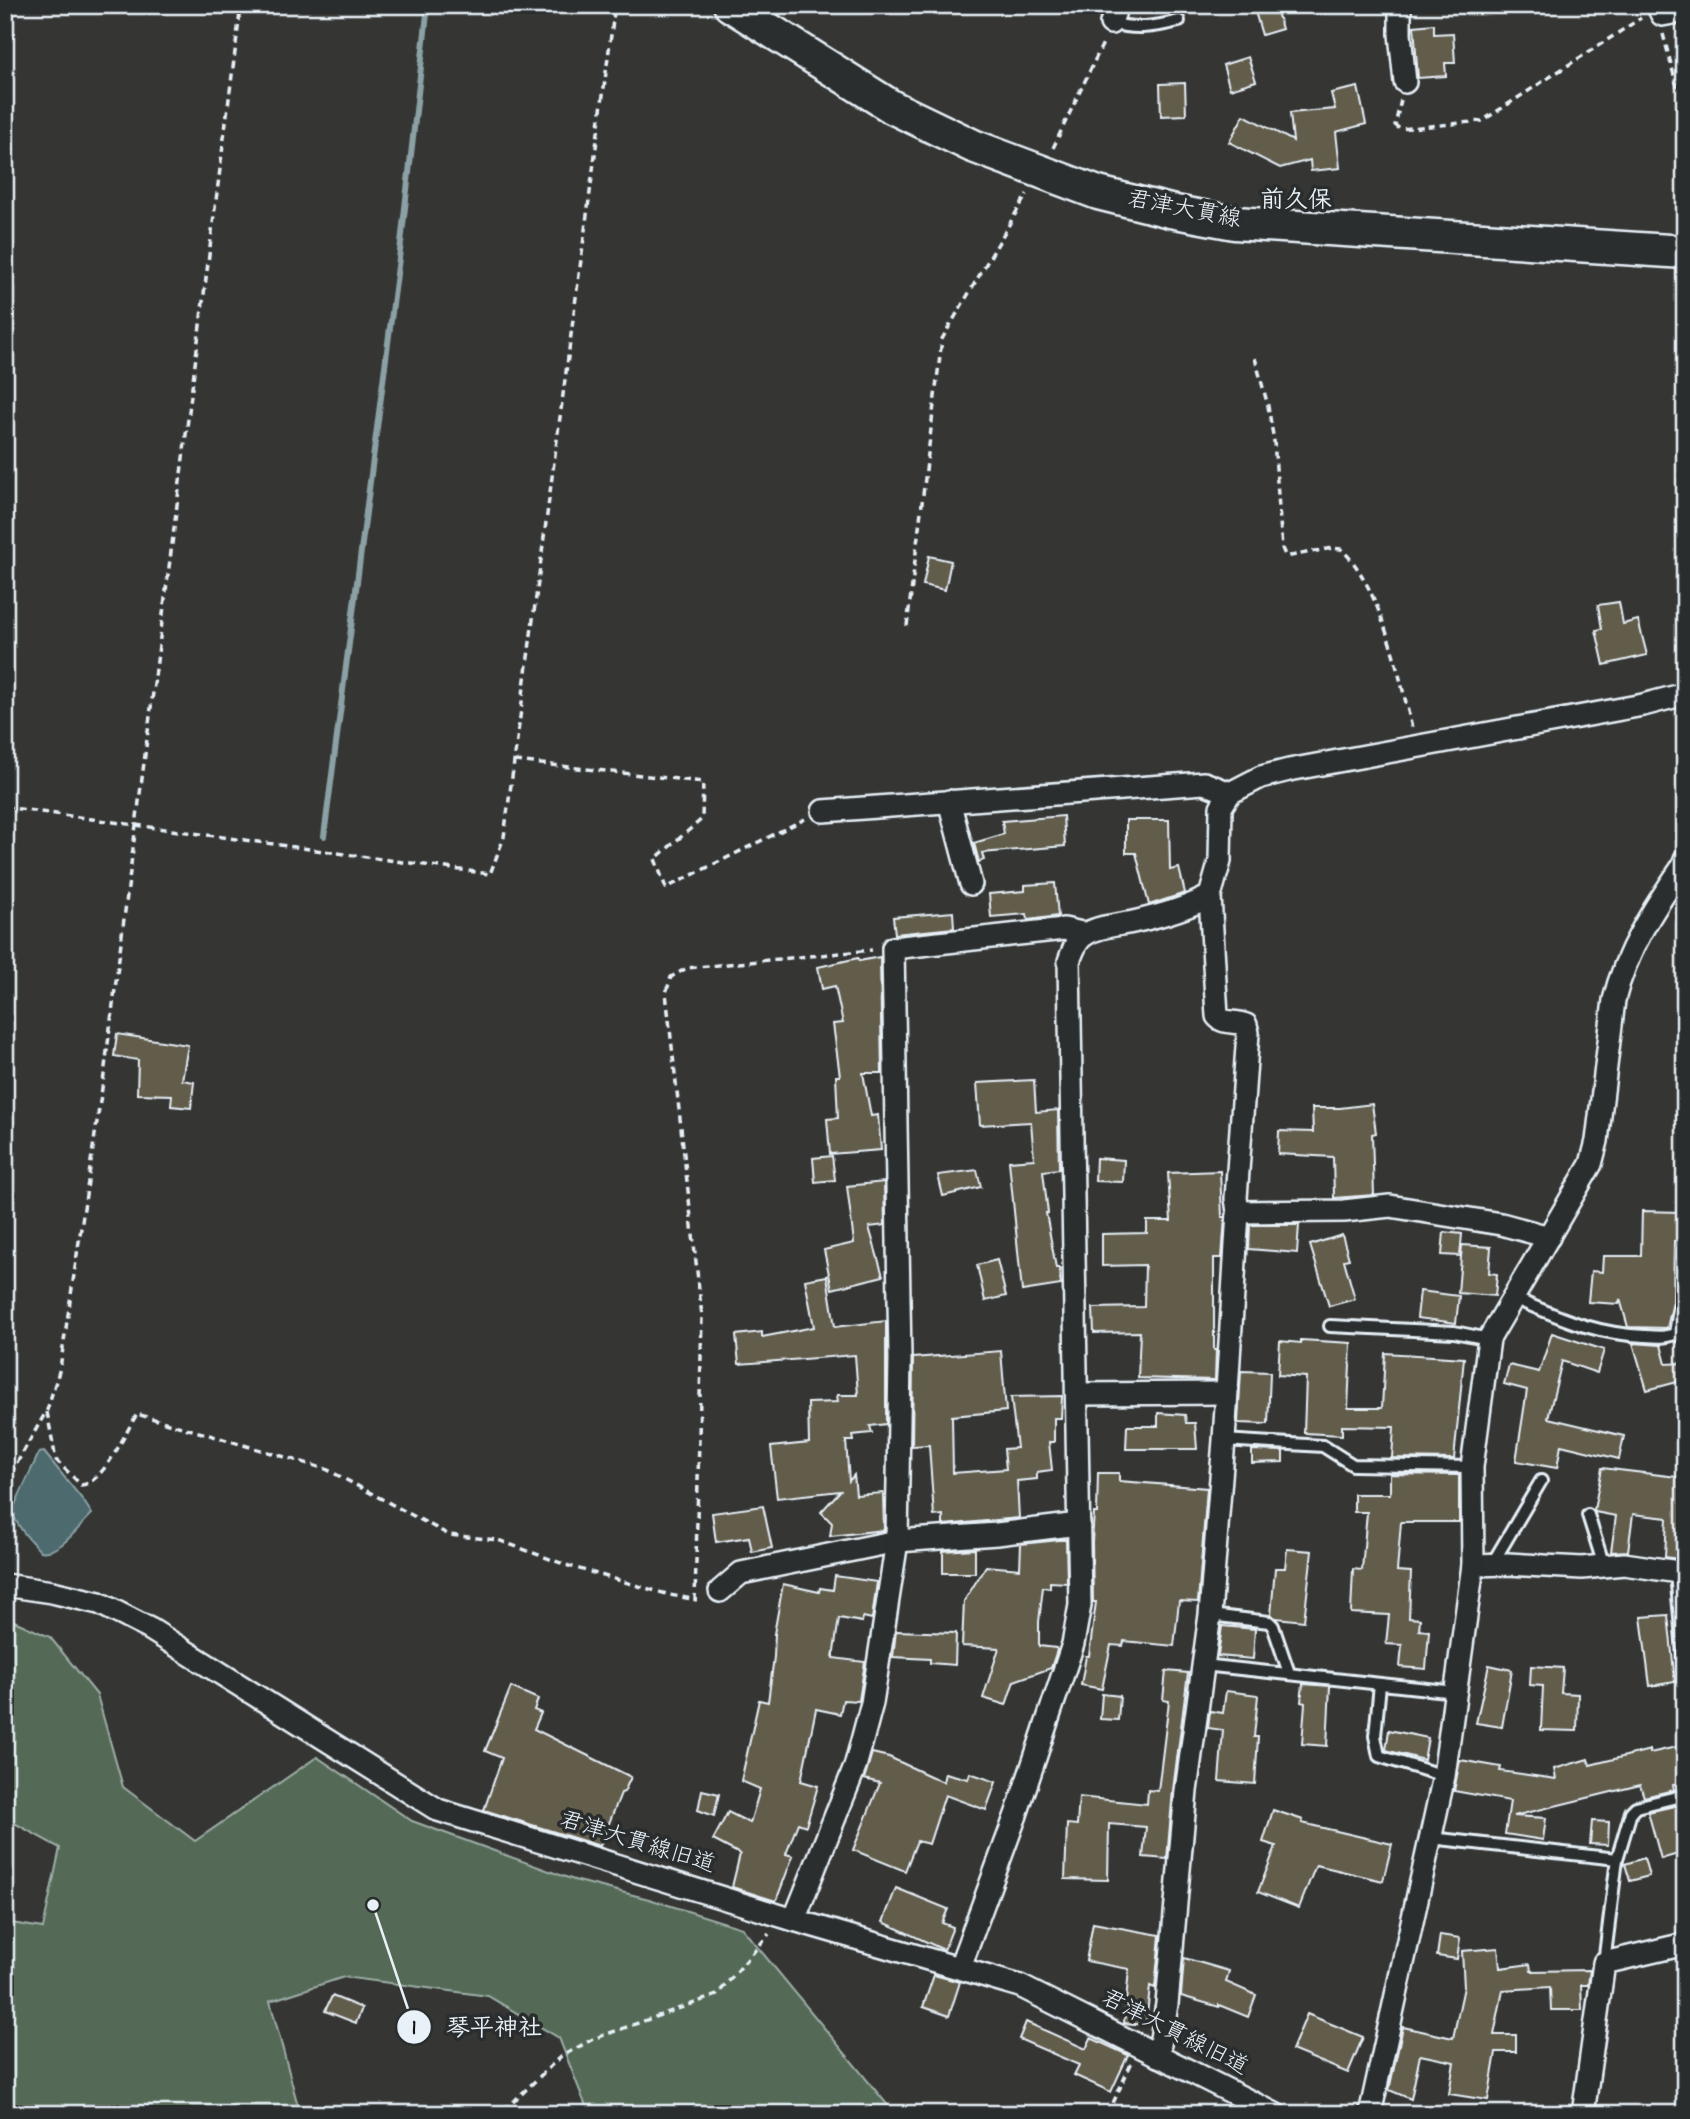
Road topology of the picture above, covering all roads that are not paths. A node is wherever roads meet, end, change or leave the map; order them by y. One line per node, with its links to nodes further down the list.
1 (730, 5): 8 (main road, 君津大貫線)
2 (1400, 5): 7 (street)
3 (1659, 9): 4 (street)
4 (1685, 11)
5 (1114, 14): 6 (lane)
6 (1179, 21)
7 (1405, 82)
8 (1685, 251)
9 (1685, 694): 10 (street)
10 (1230, 793): 11 (street); 15 (street)
11 (949, 801): 12 (street); 14 (street)
12 (823, 811)
13 (1685, 859): 18 (street)
14 (971, 884)
15 (1210, 896): 16 (street); 17 (street)
16 (1086, 934): 25 (street); 31 (street)
17 (1238, 1212): 18 (street); 24 (street)
18 (1549, 1237): 19 (street)
19 (1513, 1298): 22 (lane); 23 (street)
20 (1685, 1307): 22 (street)
21 (1330, 1325): 23 (lane)
22 (1681, 1331)
23 (1489, 1339): 27 (street)
24 (1226, 1393): 25 (street); 26 (street)
25 (1077, 1394): 30 (street)
26 (1224, 1440): 27 (lane); 37 (street)
27 (1472, 1467): 32 (street)
28 (1541, 1481): 32 (lane)
29 (1588, 1515): 33 (lane)
30 (1079, 1524): 31 (street); 50 (street)
31 (897, 1541): 36 (street); 47 (street)
32 (1483, 1565): 33 (street); 42 (street)
33 (1604, 1566): 34 (street)
34 (1680, 1573): 40 (lane)
35 (5, 1585): 47 (street, 君津大貫線旧道)
36 (720, 1591)
37 (1210, 1615): 38 (street); 39 (lane)
38 (1203, 1665): 39 (lane); 51 (street)
39 (1289, 1673): 41 (lane)
40 (1685, 1674)
41 (1380, 1684): 42 (lane); 43 (lane)
42 (1456, 1692): 43 (street)
43 (1444, 1776): 45 (street)
44 (1685, 1795): 46 (lane)
45 (1432, 1838): 46 (lane); 53 (street)
46 (1617, 1859): 49 (lane)
47 (794, 1920): 50 (street, 君津大貫線旧道)
48 (1685, 1944): 49 (street)
49 (1604, 1963): 54 (street)
50 (960, 1967): 51 (street, 君津大貫線旧道)
51 (1149, 2051): 52 (street, 君津大貫線旧道)
52 (1275, 2114)
53 (1370, 2114)
54 (1583, 2114)

